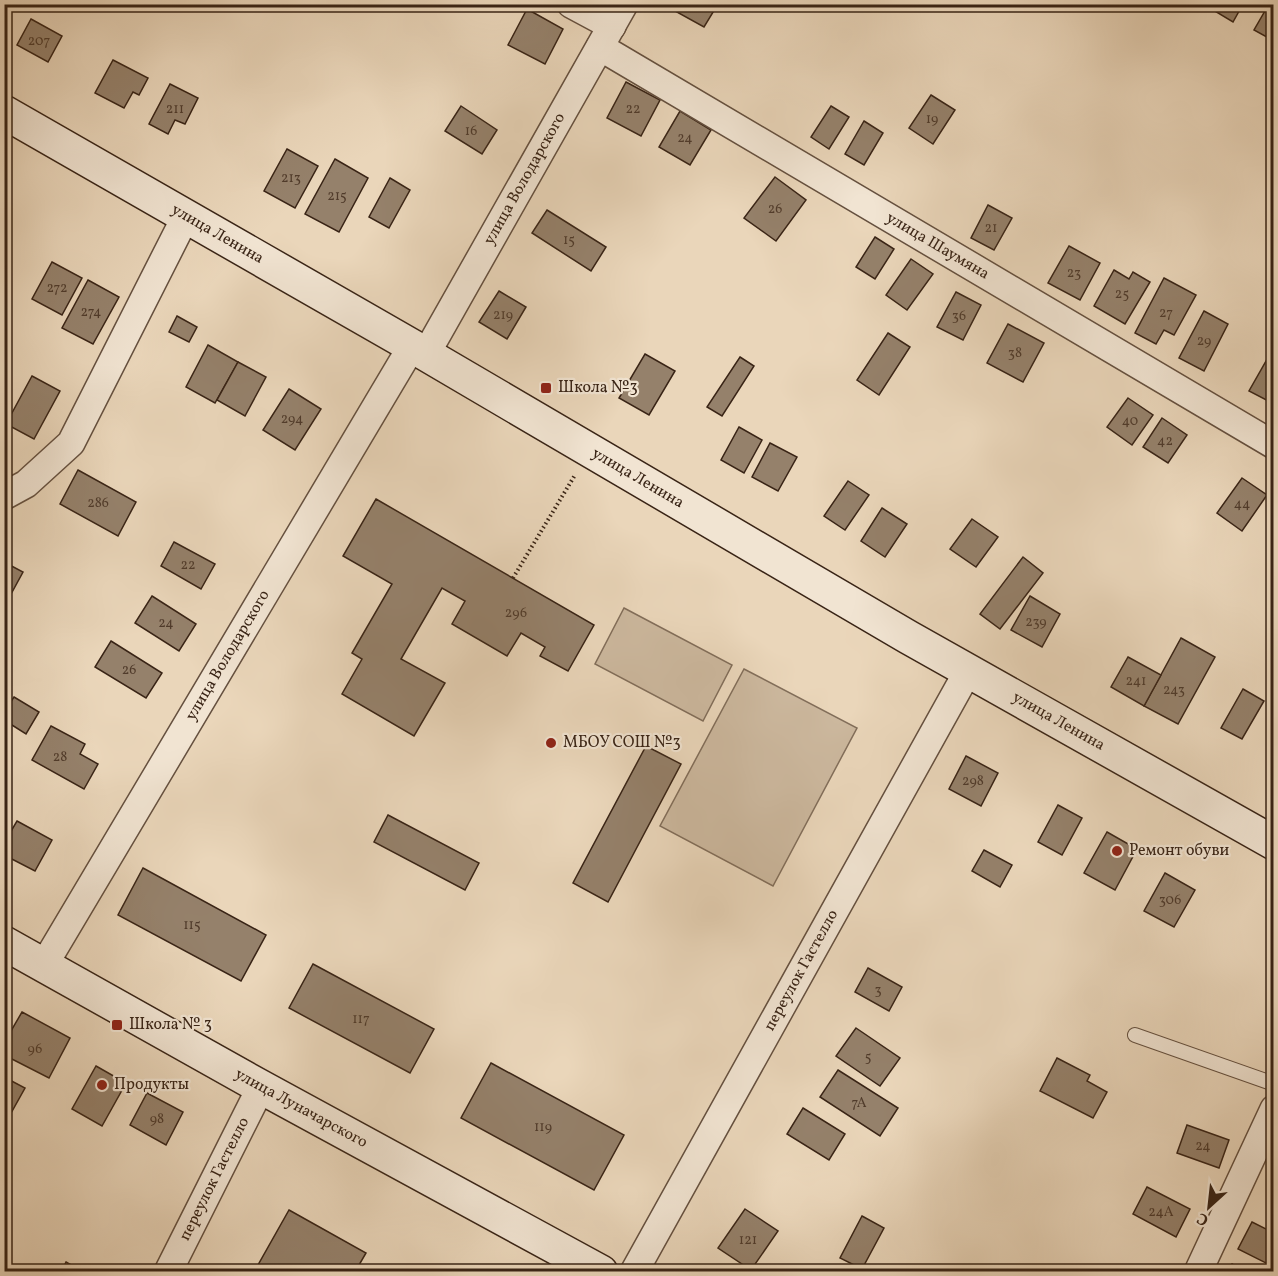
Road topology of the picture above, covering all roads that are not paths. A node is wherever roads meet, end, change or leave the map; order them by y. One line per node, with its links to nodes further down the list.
1 (571, 4): 2 (street, улица Шаумяна)
2 (612, 26): 5 (street, улица Володарского); 6 (street, улица Шаумяна)
3 (4, 112): 4 (main road, улица Ленина)
4 (185, 218): 5 (main road, улица Ленина); 7 (street)
5 (419, 350): 8 (main road, улица Ленина); 11 (street, улица Володарского)
6 (1274, 445)
7 (4, 496)
8 (968, 670): 9 (main road, улица Ленина); 18 (street, переулок Гастелло)
9 (1274, 843)
10 (4, 943): 11 (main road, улица Луначарского)
11 (44, 965): 14 (main road, улица Луначарского)
12 (1135, 1035): 13 (lane)
13 (1274, 1084)
14 (261, 1087): 16 (street, переулок Гастелло); 17 (main road, улица Луначарского)
15 (1274, 1109): 19 (street)
16 (168, 1272)
17 (601, 1272)
18 (634, 1272)
19 (1198, 1272)

